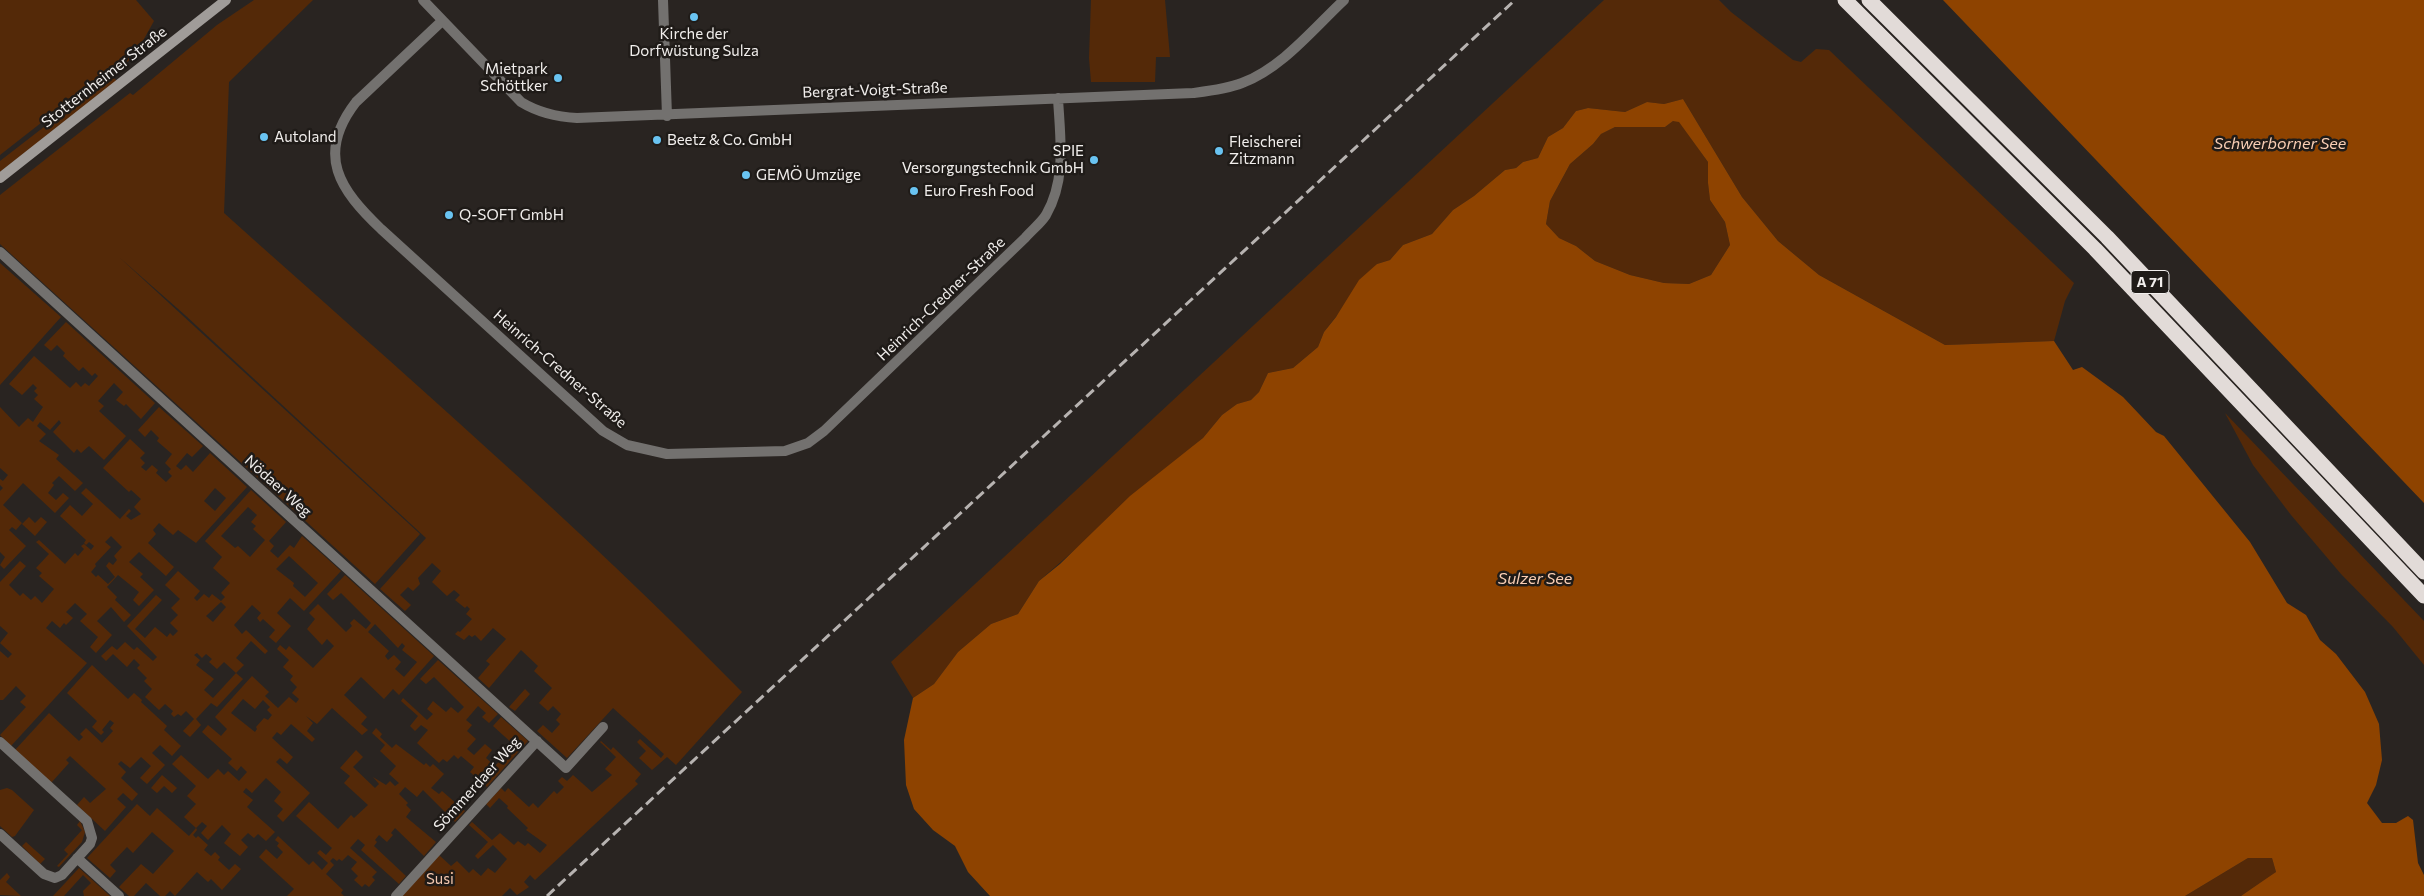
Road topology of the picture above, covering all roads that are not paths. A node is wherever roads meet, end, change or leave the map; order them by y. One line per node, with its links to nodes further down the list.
1 (226, 0): 10 (main road, Stotternheimer Straße)
2 (424, 0): 7 (street, Bergrat-Voigt-Straße)
3 (663, 0): 9 (street)
4 (1344, 0): 8 (street, Bergrat-Voigt-Straße)
5 (1845, 0): 13 (highway, A 71)
6 (1869, 0): 12 (highway, A 71)
7 (442, 21): 8 (street, Heinrich-Credner-Straße); 9 (street, Bergrat-Voigt-Straße)
8 (1058, 98): 9 (street, Bergrat-Voigt-Straße)
9 (667, 116)
10 (0, 178)
11 (0, 252): 15 (street, Nödaer Weg)
12 (2424, 572)
13 (2424, 596)
14 (603, 727): 15 (street, Sömmerdaer Weg)
15 (537, 741): 20 (street, Sömmerdaer Weg)
16 (0, 742): 18 (street)
17 (0, 834): 18 (street)
18 (77, 858): 19 (street)
19 (119, 896)
20 (396, 896)

